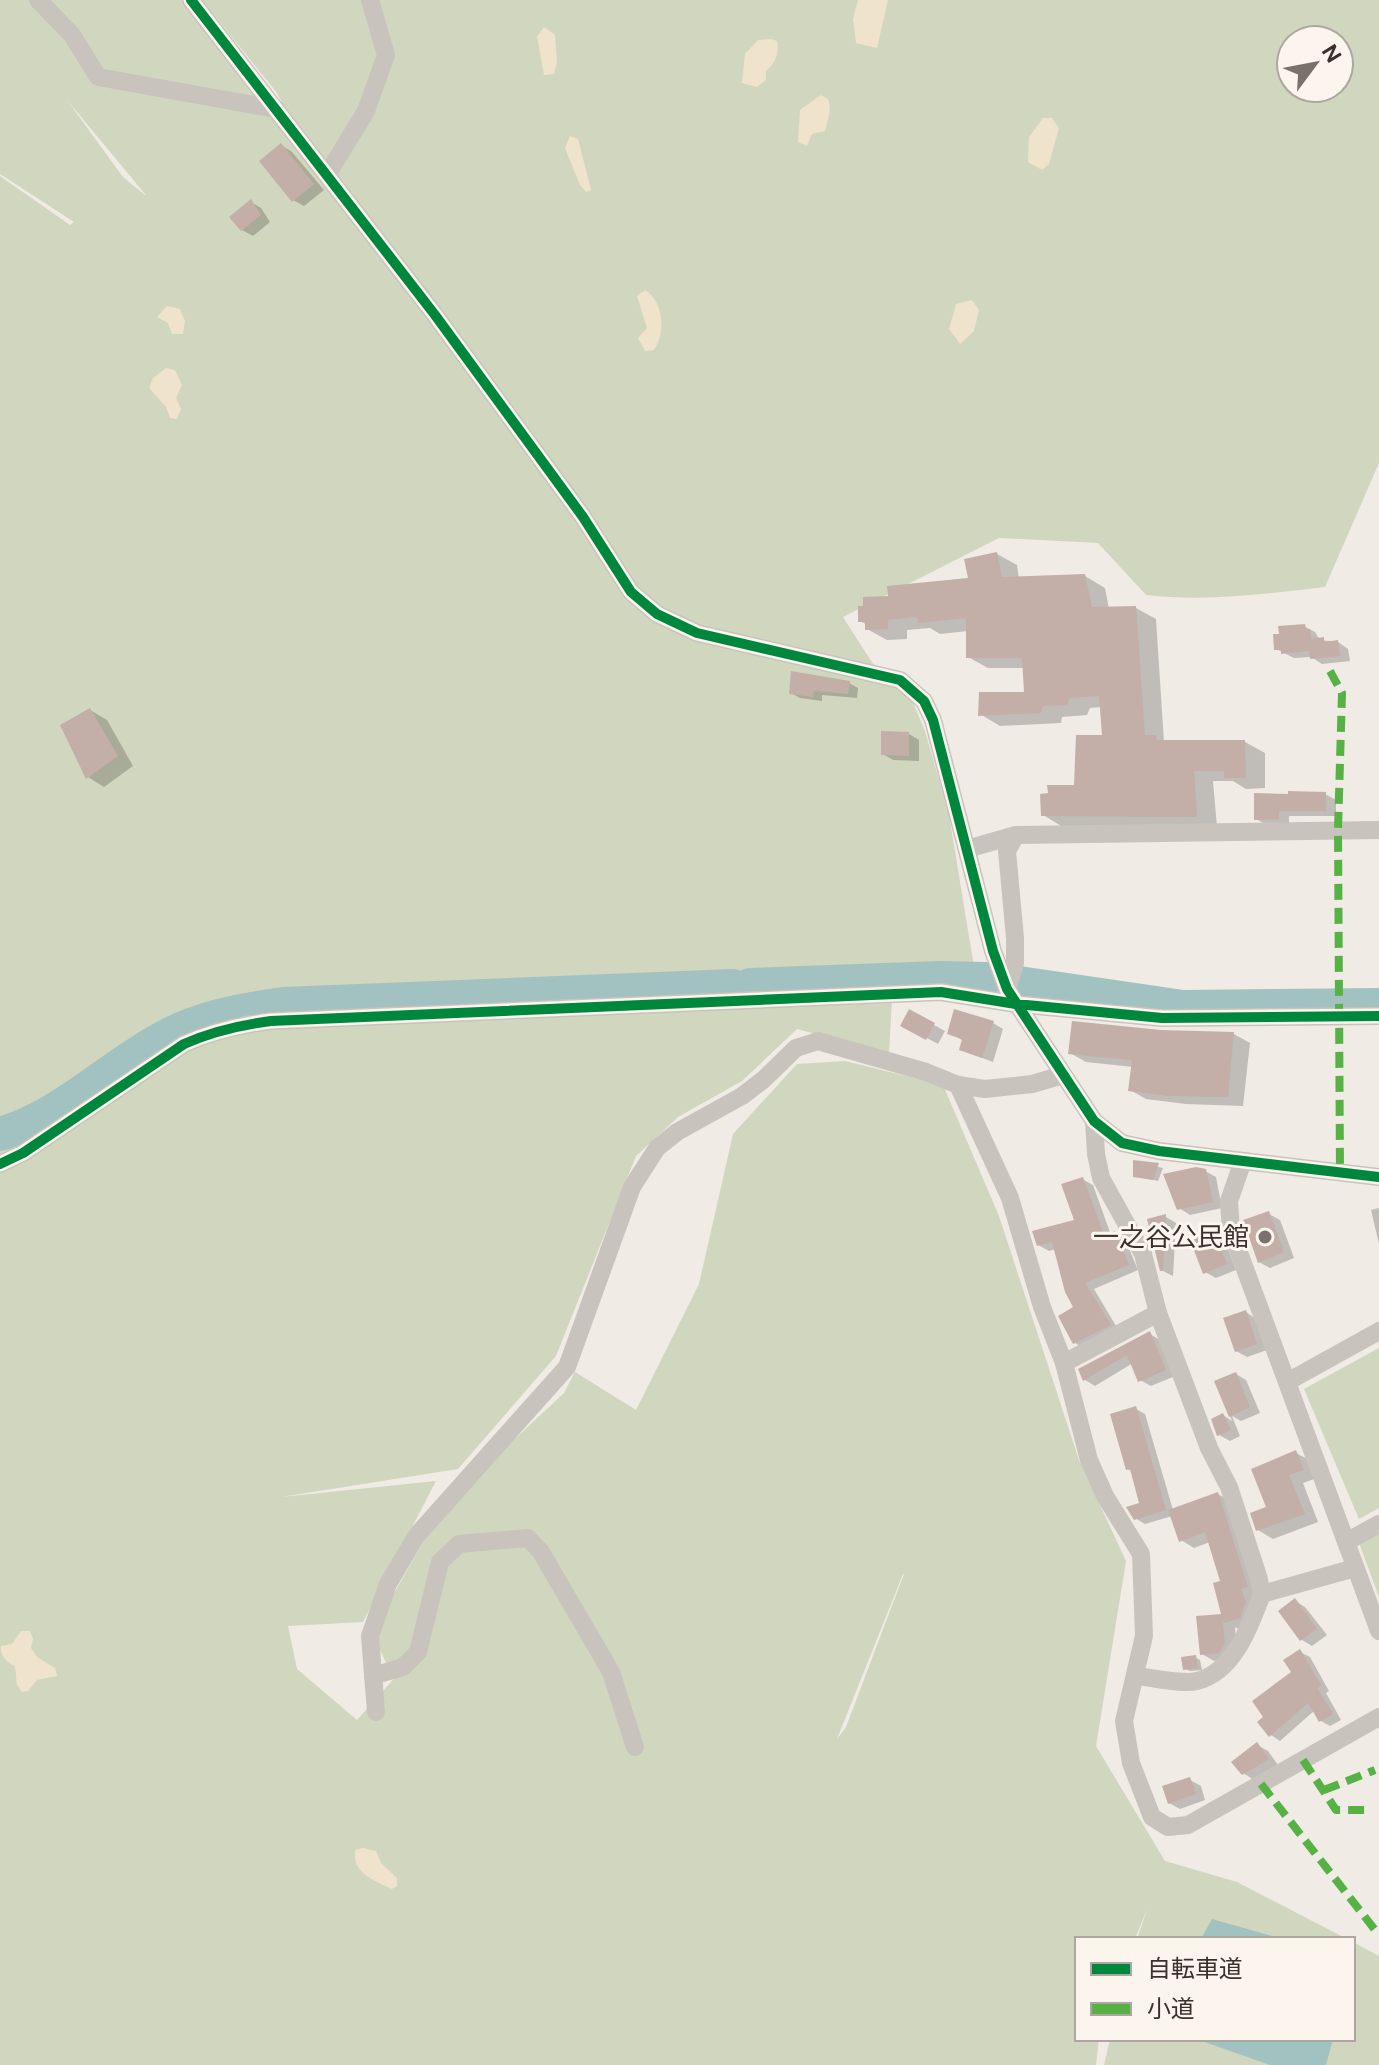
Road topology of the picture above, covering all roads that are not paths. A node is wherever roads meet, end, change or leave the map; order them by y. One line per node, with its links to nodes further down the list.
1 (38, 0): 4 (street)
2 (191, 0): 4 (street)
3 (370, 0): 5 (street)
4 (276, 109): 5 (street)
5 (327, 175): 8 (street)
6 (1379, 830): 7 (street)
7 (1016, 835): 8 (street); 9 (street)
8 (967, 849): 9 (street)
9 (1011, 996): 10 (street); 11 (street); 15 (street)
10 (1379, 1016)
11 (1063, 1075): 12 (street); 13 (street)
12 (958, 1085): 19 (street); 26 (street)
13 (1094, 1121): 14 (street); 17 (street)
14 (1243, 1161): 16 (street); 20 (street)
15 (0, 1164)
16 (1379, 1177)
17 (1158, 1313): 19 (street); 24 (street)
18 (1379, 1331): 20 (street)
19 (1064, 1363): 27 (street)
20 (1287, 1382): 22 (street)
21 (1379, 1524): 22 (street)
22 (1346, 1542): 23 (street)
23 (1355, 1568): 24 (street); 25 (street)
24 (1262, 1594): 27 (street)
25 (1379, 1631)
26 (373, 1676): 28 (street); 30 (street)
27 (1135, 1676): 29 (street)
28 (376, 1712)
29 (1379, 1717)
30 (635, 1747)

